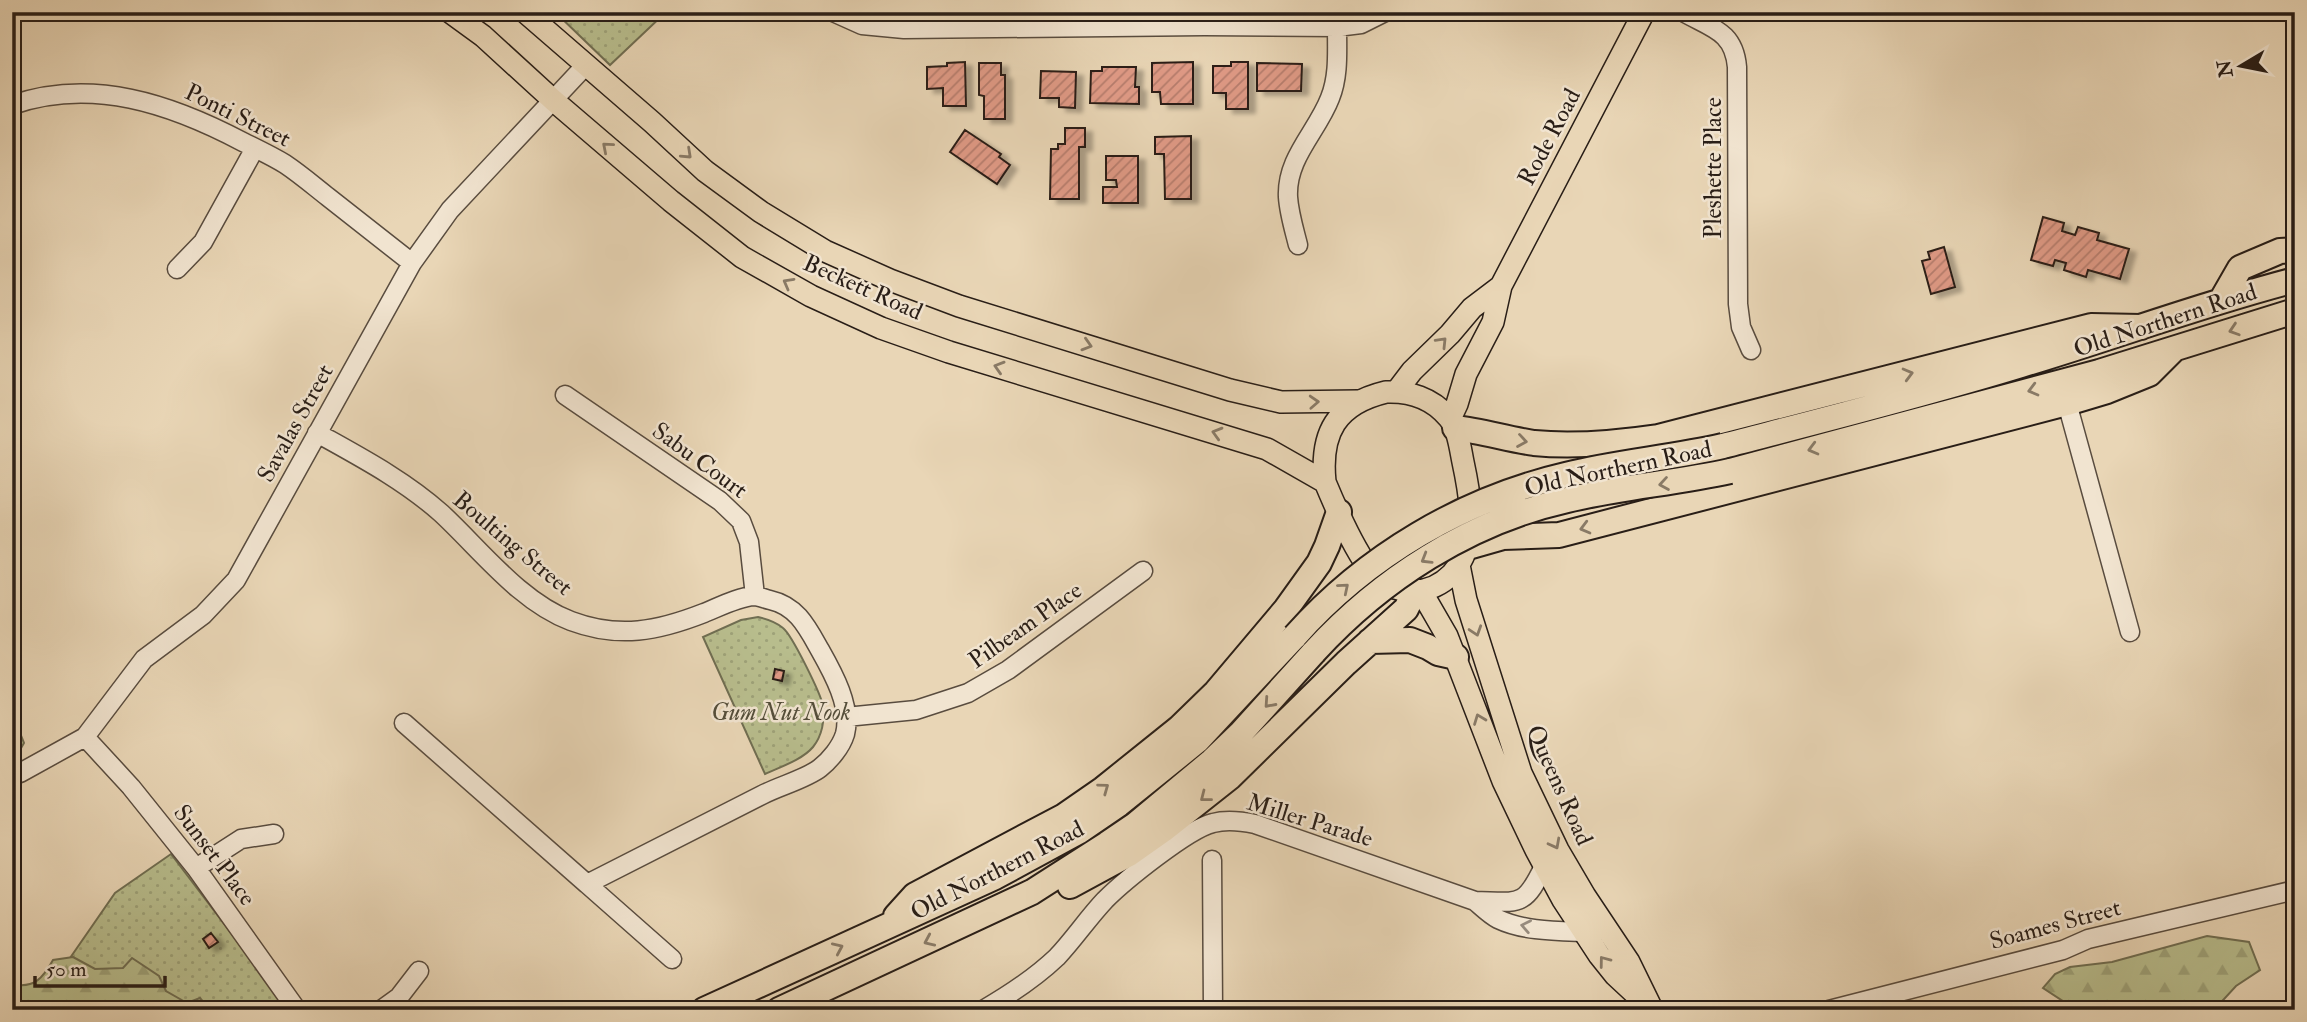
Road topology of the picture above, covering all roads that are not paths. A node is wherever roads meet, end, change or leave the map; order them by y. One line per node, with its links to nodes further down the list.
1 (450, 12): 9 (main road, Beckett Road)
2 (525, 12): 8 (main road, Beckett Road)
3 (833, 12): 7 (street)
4 (1385, 12): 7 (street)
5 (1644, 12): 17 (main road, Rode Road)
6 (1683, 12): 22 (street, Pleshette Place)
7 (1337, 27): 12 (street)
8 (585, 66): 9 (street, Savalas Street); 25 (main road, Beckett Road, one-way to 25)
9 (553, 100): 14 (street, Savalas Street); 29 (main road, Beckett Road, one-way to 9)
10 (12, 105): 11 (street, Ponti Street)
11 (255, 148): 14 (street, Ponti Street); 15 (street)
12 (1298, 245)
13 (2295, 250): 18 (highway)
14 (412, 263): 28 (street, Savalas Street)
15 (177, 268)
16 (2295, 280): 18 (highway, Old Northern Road)
17 (1501, 286): 23 (main road, Rode Road, one-way to 17); 27 (main road, Rode Road)
18 (2221, 301): 20 (highway, Old Northern Road)
19 (2295, 311): 21 (highway, Old Northern Road, one-way to 21)
20 (2141, 327): 27 (highway, one-way to 20); 37 (highway, Old Northern Road, one-way to 20, bridge)
21 (2174, 349): 26 (highway); 37 (highway, Old Northern Road, one-way to 37, bridge)
22 (1751, 350)
23 (1396, 392): 25 (main road); 27 (main road)
24 (565, 395): 34 (street, Sabu Court)
25 (1357, 401): 29 (main road)
26 (2067, 403): 31 (highway, one-way to 31); 35 (street)
27 (1452, 423): 31 (main road)
28 (317, 433): 34 (street, Boulting Street); 41 (street, Savalas Street)
29 (1325, 482): 30 (main road)
30 (1339, 512): 33 (main road); 51 (highway, one-way to 30)
31 (1464, 556): 33 (main road); 57 (main road, Queens Road, one-way to 57)
32 (1143, 571): 39 (street, Pilbeam Place)
33 (1418, 591): 36 (highway); 38 (main road, Queens Road)
34 (755, 596): 39 (street)
35 (2130, 632)
36 (1370, 640): 38 (highway); 50 (highway, one-way to 50)
37 (1304, 644): 50 (highway, Old Northern Road, one-way to 50); 51 (highway, Old Northern Road)
38 (1456, 657): 45 (main road, Queens Road, one-way to 38)
39 (846, 717): 47 (street)
40 (404, 723): 47 (street)
41 (85, 737): 42 (street, Savalas Street); 46 (street, Sunset Place)
42 (20, 773)
43 (274, 834): 46 (street)
44 (1212, 860): 62 (street)
45 (1544, 866): 49 (street, Miller Parade); 52 (main road, Queens Road)
46 (196, 868): 58 (street, Sunset Place)
47 (587, 884): 53 (street)
48 (2295, 890): 63 (street, Soames Street)
49 (1475, 901): 52 (street, Miller Parade, one-way to 49); 61 (street, Miller Parade)
50 (991, 913): 56 (highway, Old Northern Road, one-way to 56)
51 (889, 925): 55 (highway, Old Northern Road, one-way to 51)
52 (1583, 932): 57 (main road, Queens Road, one-way to 52)
53 (672, 959)
54 (419, 971): 59 (street)
55 (787, 972): 56 (street); 60 (highway, Old Northern Road)
56 (793, 1007)
57 (1652, 1009)
58 (298, 1010)
59 (381, 1010)
60 (704, 1010)
61 (983, 1010)
62 (1213, 1010)
63 (1829, 1010)

